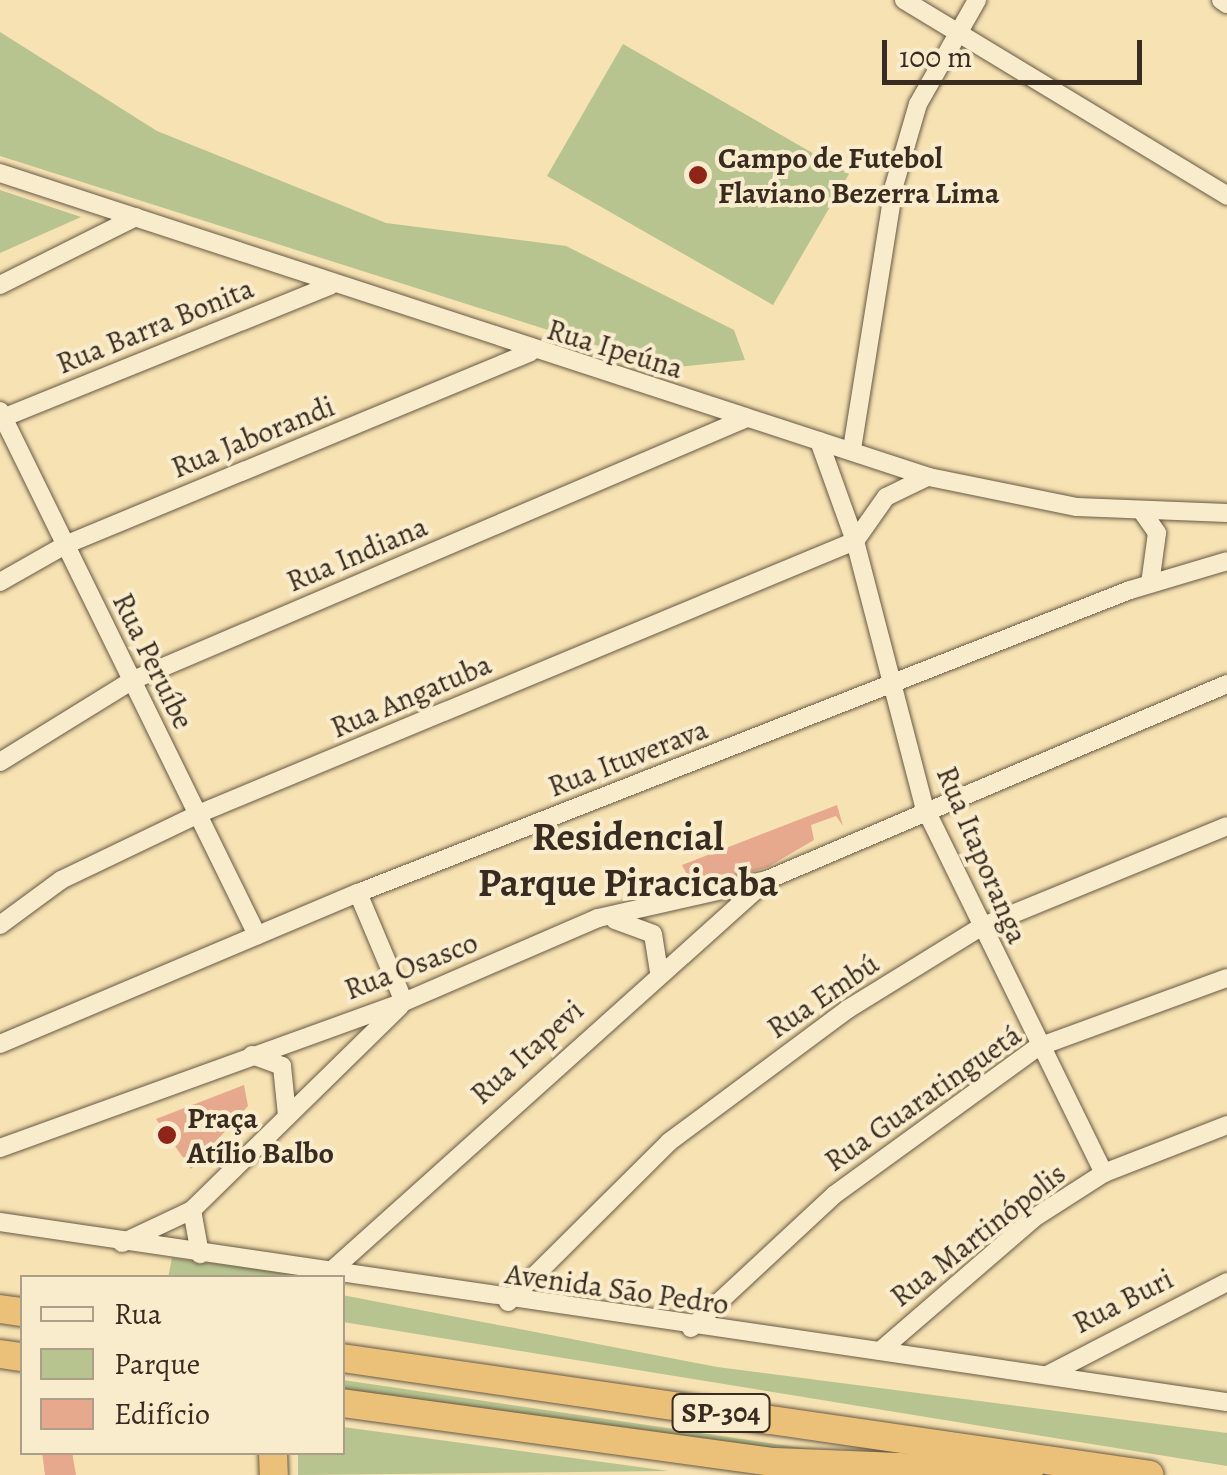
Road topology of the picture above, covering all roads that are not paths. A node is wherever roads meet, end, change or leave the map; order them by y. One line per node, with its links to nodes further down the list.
1 (904, 0): 3 (street)
2 (977, 0): 3 (street)
3 (960, 31): 5 (street); 13 (street)
4 (0, 172): 6 (street, Rua Ipeúna)
5 (1227, 196)
6 (136, 217): 7 (street); 8 (street, Rua Ipeúna)
7 (0, 285)
8 (330, 286): 9 (street, Rua Ipeúna); 10 (street, Rua Barra Bonita)
9 (531, 352): 11 (street, Rua Ipeúna); 18 (street, Rua Jaborandi)
10 (1, 416): 18 (street, Rua Peruíbe)
11 (747, 418): 12 (street, Rua Ipeúna); 22 (street, Rua Indiana)
12 (819, 441): 13 (street, Rua Ipeúna); 17 (street, Rua Itaporanga)
13 (852, 448): 14 (street, Rua Ipeúna)
14 (928, 477): 15 (street, Rua Ipeúna); 17 (street)
15 (1142, 510): 16 (street, Rua Ipeúna); 21 (street)
16 (1227, 513)
17 (855, 541): 24 (street, Rua Itaporanga); 27 (street, Rua Angatuba)
18 (64, 545): 20 (street, Rua Jaborandi); 22 (street, Rua Peruíbe)
19 (1227, 560): 21 (street, Rua Ituverava)
20 (0, 582)
21 (1150, 584): 24 (street, Rua Ituverava)
22 (133, 680): 25 (street, Rua Indiana); 27 (street, Rua Peruíbe)
23 (1227, 684): 26 (street, Rua Osasco)
24 (893, 685): 26 (street, Rua Itaporanga); 30 (street, Rua Ituverava)
25 (0, 762)
26 (924, 806): 29 (street, Rua Osasco); 33 (street, Rua Itaporanga)
27 (203, 812): 32 (street, Rua Angatuba); 34 (street, Rua Peruíbe)
28 (1227, 826): 33 (street, Rua Embú)
29 (767, 880): 31 (street, Rua Osasco); 35 (street, Rua Itapevi)
30 (358, 893): 34 (street, Rua Ituverava); 37 (street)
31 (598, 918): 35 (street); 37 (street, Rua Osasco)
32 (0, 925)
33 (981, 926): 39 (street, Rua Itaporanga); 51 (street, Rua Embú)
34 (257, 936): 38 (street, Rua Ituverava)
35 (659, 971): 49 (street, Rua Itapevi)
36 (1227, 978): 39 (street, Rua Guaratinguetá)
37 (404, 1002): 40 (street, Rua Osasco); 41 (street)
38 (0, 1044)
39 (1038, 1047): 44 (street, Rua Itaporanga); 52 (street, Rua Guaratinguetá)
40 (236, 1056): 41 (street); 43 (street, Rua Osasco)
41 (287, 1115): 45 (street)
42 (1227, 1125): 44 (street, Rua Martinópolis)
43 (1, 1148)
44 (1104, 1173): 53 (street, Rua Martinópolis)
45 (192, 1210): 47 (street); 48 (street)
46 (0, 1222): 47 (street, Avenida São Pedro)
47 (119, 1245): 48 (street, Avenida São Pedro)
48 (200, 1254): 49 (street, Avenida São Pedro)
49 (330, 1272): 51 (street, Avenida São Pedro)
50 (1227, 1282): 55 (street, Rua Buri)
51 (508, 1302): 52 (street, Avenida São Pedro)
52 (691, 1328): 53 (street, Avenida São Pedro)
53 (880, 1351): 55 (street, Avenida São Pedro)
54 (345, 1358): 59 (highway, SP-304)
55 (1047, 1375): 56 (street, Avenida São Pedro)
56 (1227, 1402)
57 (345, 1403): 58 (highway, SP-304)
58 (775, 1462): 59 (highway, SP-304); 60 (highway)
59 (1100, 1467): 61 (highway, SP-304)
60 (717, 1475)
61 (1150, 1475)

